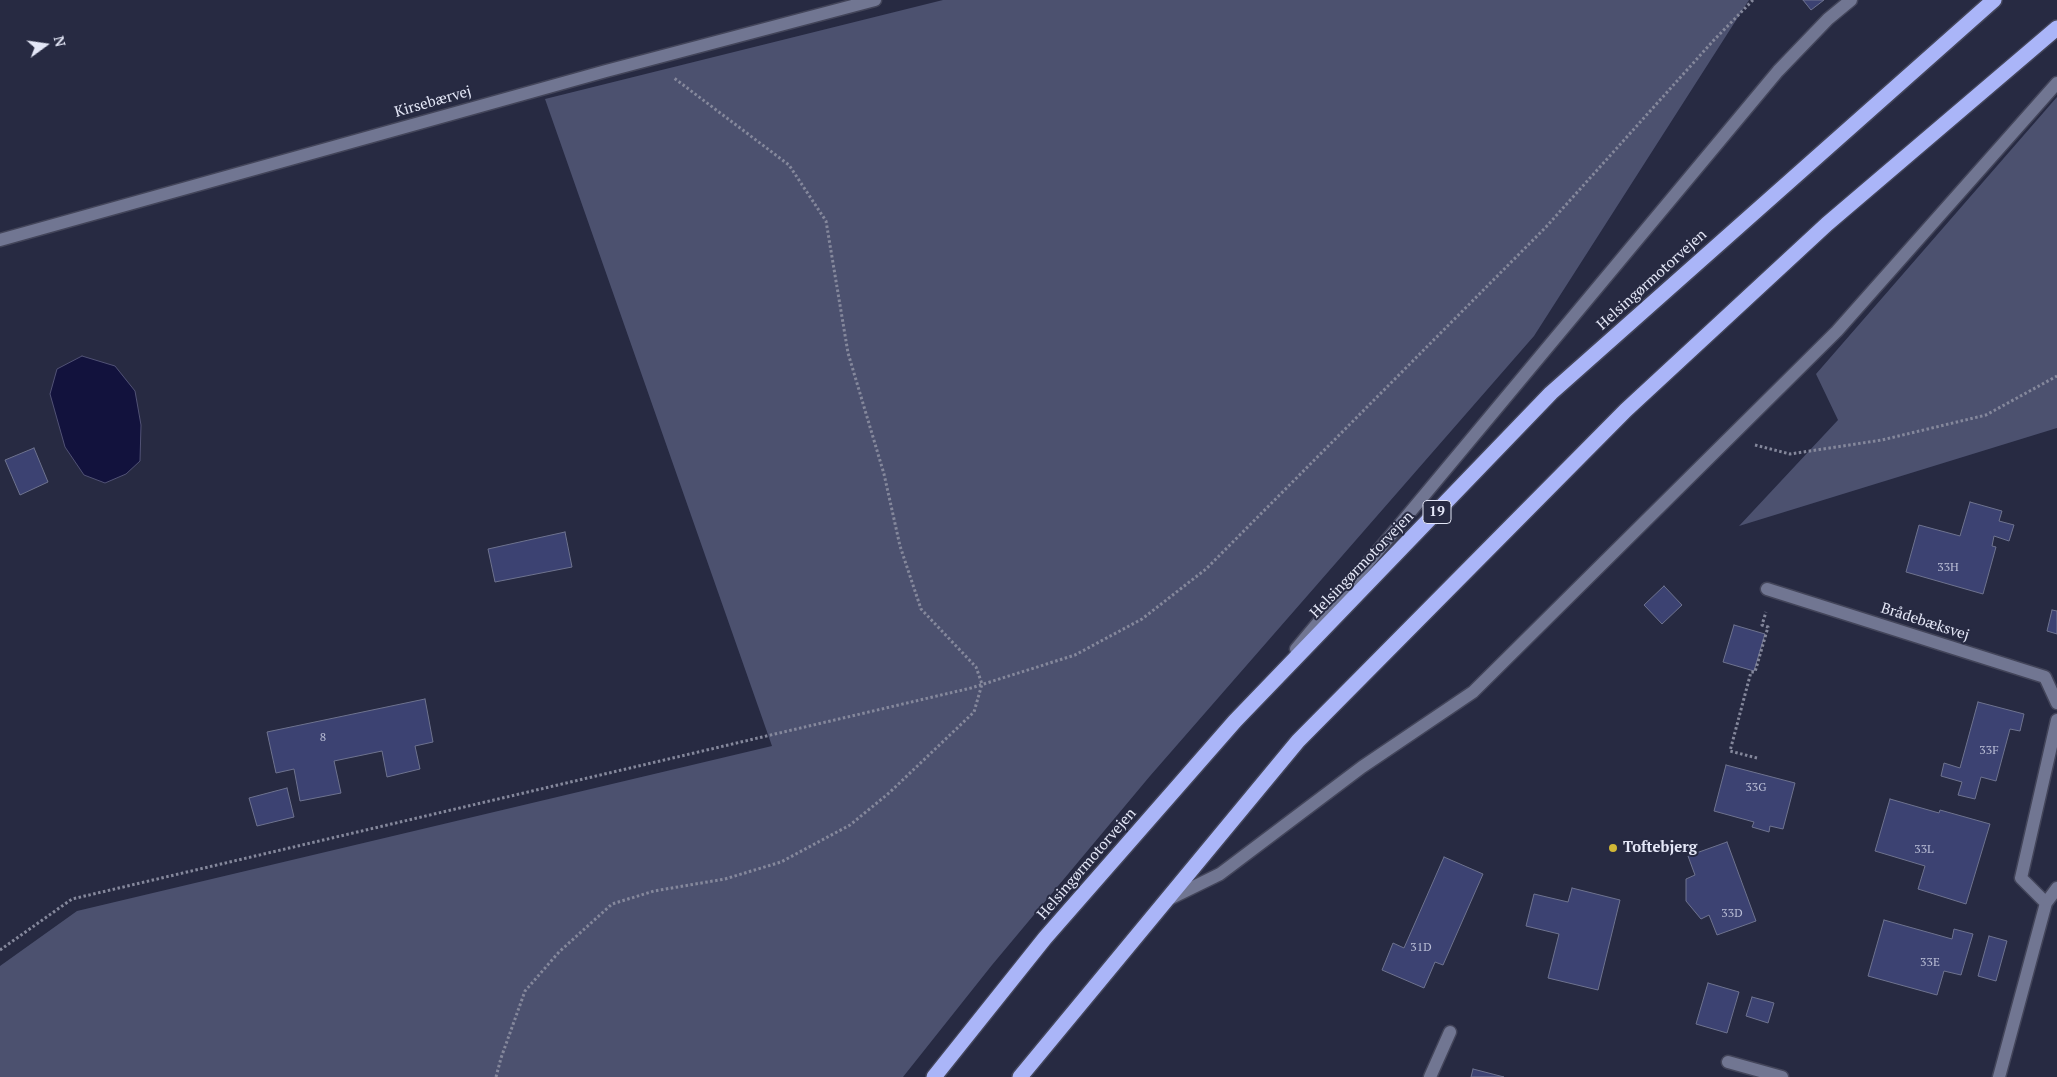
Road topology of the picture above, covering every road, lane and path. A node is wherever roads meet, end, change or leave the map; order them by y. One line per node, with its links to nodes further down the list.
1 (875, 0): 6 (street, Kirsebærvej)
2 (1753, 0): 12 (path)
3 (1851, 0): 15 (street)
4 (1994, 0): 15 (highway, Helsingørmotorvejen / 19)
5 (2057, 28): 18 (highway)
6 (650, 59): 8 (street, Kirsebærvej); 12 (path)
7 (2057, 83): 10 (street)
8 (0, 240)
9 (2057, 376): 10 (path)
10 (1728, 438): 18 (street)
11 (1769, 590): 13 (street, Brådebæksvej); 16 (path)
12 (982, 684): 20 (path); 23 (path)
13 (2057, 703)
14 (2057, 720): 19 (street)
15 (1235, 721): 24 (highway, Helsingørmotorvejen / 19)
16 (1757, 758)
17 (2057, 888): 19 (street)
18 (1166, 900): 25 (highway)
19 (2046, 902): 28 (street)
20 (0, 950)
21 (1450, 1032): 26 (street)
22 (1728, 1062): 27 (street)
23 (496, 1077)
24 (934, 1077)
25 (1020, 1077)
26 (1430, 1077)
27 (1782, 1077)
28 (1999, 1077)

